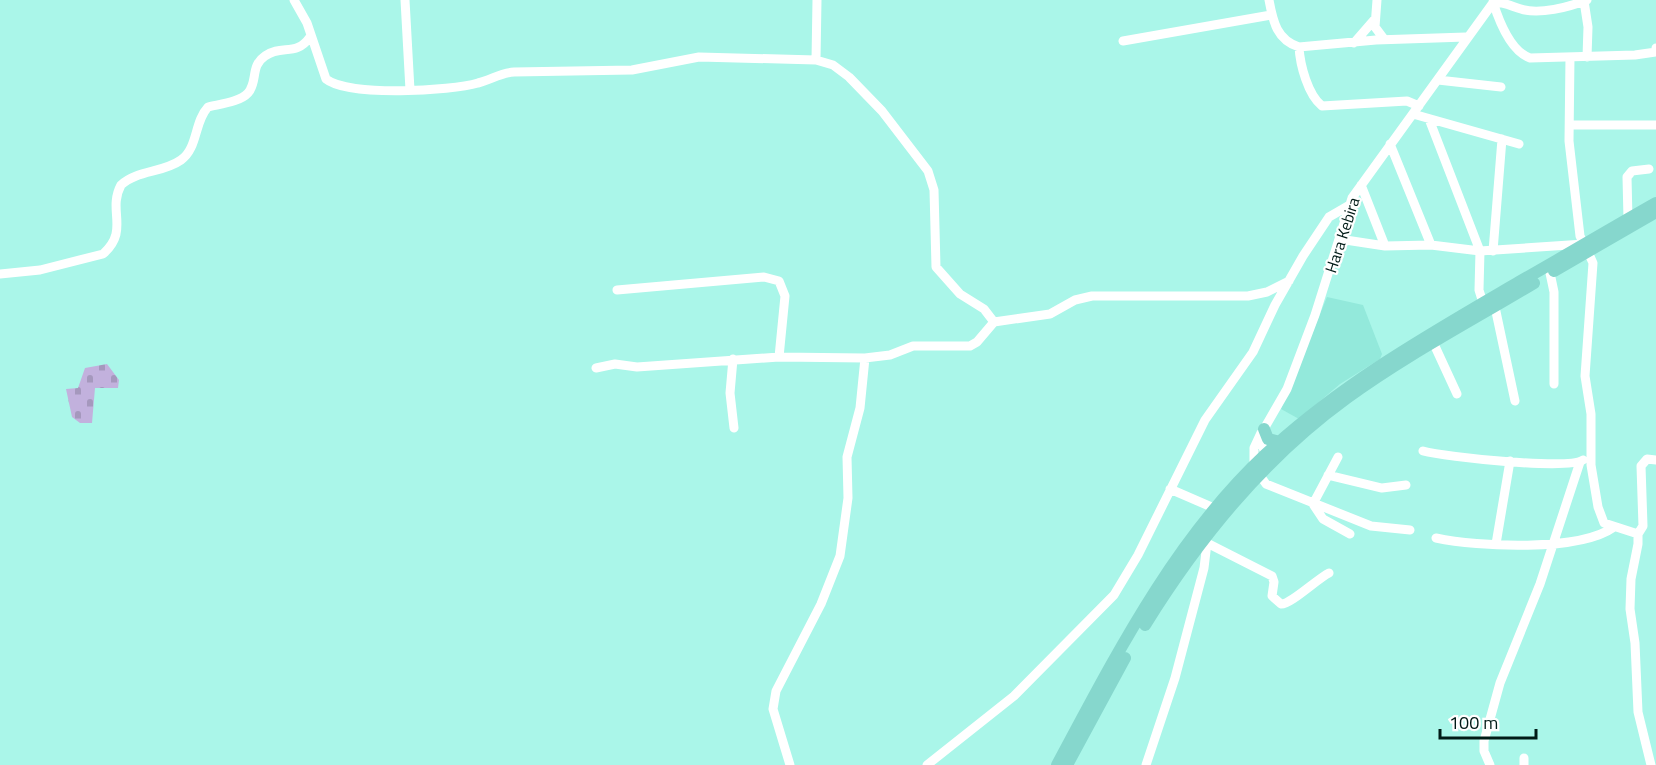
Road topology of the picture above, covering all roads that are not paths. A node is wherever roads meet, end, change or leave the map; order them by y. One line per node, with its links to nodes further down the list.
1 (294, 0): 11 (street)
2 (405, 0): 23 (street)
3 (817, 0): 20 (street)
4 (1269, 0): 9 (street)
5 (1377, 0): 10 (street)
6 (1494, 1): 8 (street); 12 (street, Hara Kebira); 18 (street)
7 (1586, 1): 8 (street); 19 (street)
8 (1563, 3)
9 (1271, 15): 14 (street); 16 (street)
10 (1374, 20): 13 (street); 15 (street)
11 (310, 37): 23 (street); 44 (street)
12 (1466, 38): 13 (street); 21 (street, Hara Kebira)
13 (1384, 39): 15 (street)
14 (1123, 41)
15 (1354, 43): 16 (street)
16 (1299, 47): 24 (street)
17 (1656, 48): 19 (street)
18 (1570, 57): 19 (street); 26 (street)
19 (1587, 57)
20 (816, 60): 23 (street); 48 (street)
21 (1438, 80): 22 (street); 24 (street, Hara Kebira)
22 (1501, 87)
23 (410, 90)
24 (1416, 110): 25 (street); 29 (street, Hara Kebira)
25 (1429, 119): 28 (street); 41 (street)
26 (1570, 124): 27 (street); 40 (street)
27 (1656, 125)
28 (1502, 139): 30 (street); 42 (street)
29 (1390, 144): 32 (street, Hara Kebira); 38 (street)
30 (1519, 144)
31 (1649, 169): 36 (street)
32 (1361, 185): 34 (street, Hara Kebira); 39 (street)
33 (1656, 203): 36 (main road)
34 (1348, 206): 37 (street, Hara Kebira); 45 (street)
35 (1656, 213): 40 (main road)
36 (1628, 219): 40 (main road)
37 (1339, 239): 39 (street); 59 (street, Hara Kebira)
38 (1431, 245): 39 (street); 41 (street)
39 (1385, 246)
40 (1586, 248): 42 (street); 43 (main road); 47 (main road); 62 (street)
41 (1480, 251): 42 (street); 47 (street)
42 (1493, 251)
43 (1550, 273): 47 (main road); 54 (street)
44 (0, 274)
45 (1289, 281): 48 (street); 71 (street)
46 (617, 290): 50 (street)
47 (1489, 305): 49 (main road); 56 (main road); 57 (street)
48 (994, 321): 51 (street)
49 (1433, 342): 55 (street); 56 (main road)
50 (778, 357): 51 (street); 52 (street)
51 (865, 358): 84 (street)
52 (733, 359): 53 (street); 58 (street)
53 (596, 368)
54 (1554, 384)
55 (1457, 394)
56 (1343, 395): 60 (main road); 64 (main road)
57 (1515, 400)
58 (735, 428)
59 (1264, 429): 60 (main road); 64 (street); 68 (street, Hara Kebira)
60 (1280, 442): 64 (main road)
61 (1423, 451): 66 (street)
62 (1591, 454): 67 (street); 74 (street)
63 (1338, 457): 69 (street)
64 (1268, 458): 68 (main road)
65 (1656, 460): 77 (street)
66 (1510, 461): 67 (street); 81 (street)
67 (1580, 462): 80 (street)
68 (1256, 471): 72 (street); 73 (main road); 79 (main road)
69 (1328, 475): 70 (street); 72 (street)
70 (1406, 485)
71 (1170, 489): 73 (street); 85 (street)
72 (1313, 504): 75 (street); 76 (street)
73 (1216, 509): 79 (main road)
74 (1614, 527): 77 (street); 80 (street)
75 (1410, 530)
76 (1350, 534)
77 (1638, 534): 90 (street)
78 (1436, 538): 81 (street)
79 (1201, 540): 82 (street); 83 (main road); 88 (street)
80 (1553, 543): 81 (street); 89 (street)
81 (1496, 544)
82 (1329, 573)
83 (1101, 693): 86 (main road); 87 (main road)
84 (790, 765)
85 (927, 765)
86 (1057, 765)
87 (1067, 765)
88 (1146, 765)
89 (1490, 765)
90 (1651, 765)

